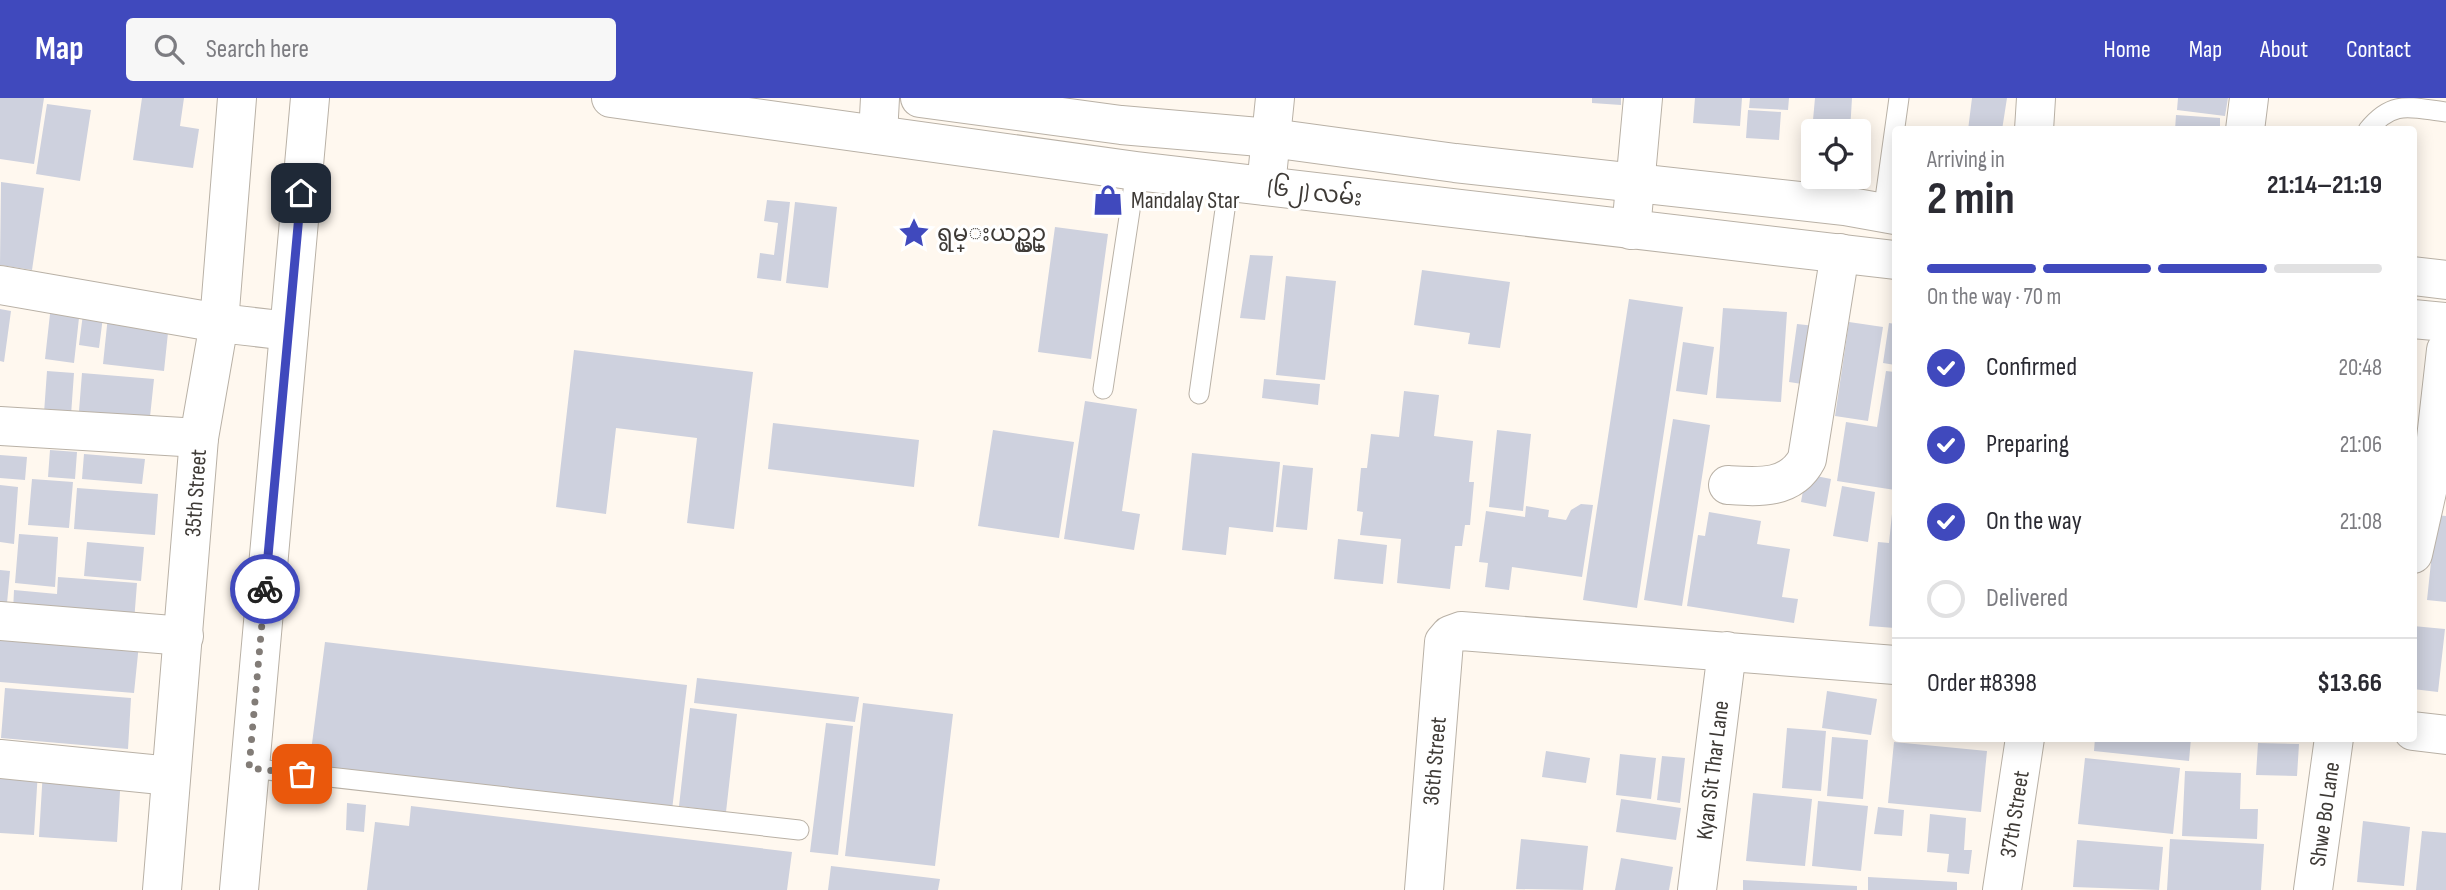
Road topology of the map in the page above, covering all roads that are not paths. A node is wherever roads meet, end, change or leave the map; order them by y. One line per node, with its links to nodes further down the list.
1 (237, 98): 29 (main road, 35th Street)
2 (310, 98): 31 (main road)
3 (611, 98): 11 (main road, (၆၂) လမ်း)
4 (920, 98): 16 (main road, (၆၂) လမ်း)
5 (1275, 98): 16 (main road)
6 (1643, 98): 19 (main road)
7 (1899, 98): 12 (lane)
8 (2036, 98): 13 (main road)
9 (2249, 98): 14 (main road)
10 (2446, 112): 15 (lane)
11 (879, 116): 17 (main road, (၆၂) လမ်း)
12 (1897, 126)
13 (2034, 126)
14 (2246, 126)
15 (2371, 126)
16 (1272, 138): 19 (main road, (၆၂) လမ်း); 20 (main road)
17 (1136, 171): 20 (main road, (၆၂) လမ်း); 33 (lane)
18 (1892, 179): 21 (lane)
19 (1635, 181): 21 (main road, (၆၂) လမ်း); 22 (main road)
20 (1247, 184): 22 (main road, (၆၂) လမ်း); 34 (lane)
21 (1889, 214)
22 (1632, 230): 23 (main road, (၆၂) လမ်း)
23 (1840, 254): 24 (main road, (၆၂) လမ်း); 37 (main road)
24 (1892, 260)
25 (2417, 276): 26 (main road)
26 (2446, 280)
27 (0, 285): 29 (main road)
28 (2417, 319): 30 (main road)
29 (219, 323): 31 (main road); 36 (main road, 35th Street)
30 (2446, 323)
31 (289, 331): 48 (main road)
32 (2446, 350): 38 (main road)
33 (1102, 389)
34 (1199, 394)
35 (0, 426): 36 (main road)
36 (199, 438): 40 (main road, 35th Street)
37 (1728, 485)
38 (2417, 536)
39 (0, 621): 40 (main road)
40 (184, 636): 49 (main road, 35th Street)
41 (1727, 651): 42 (main road); 53 (main road, 36th Street); 54 (main road, Kyan Sit Thar Lane)
42 (1892, 665)
43 (2417, 731): 44 (main road)
44 (2446, 735)
45 (2024, 742): 55 (main road, 37th Street)
46 (2333, 742): 56 (main road, Shwe Bo Lane)
47 (0, 759): 49 (main road)
48 (249, 768): 50 (lane); 52 (main road)
49 (171, 776): 51 (main road, 35th Street)
50 (799, 830)
51 (162, 890)
52 (239, 890)
53 (1424, 890)
54 (1697, 890)
55 (2003, 890)
56 (2312, 890)

